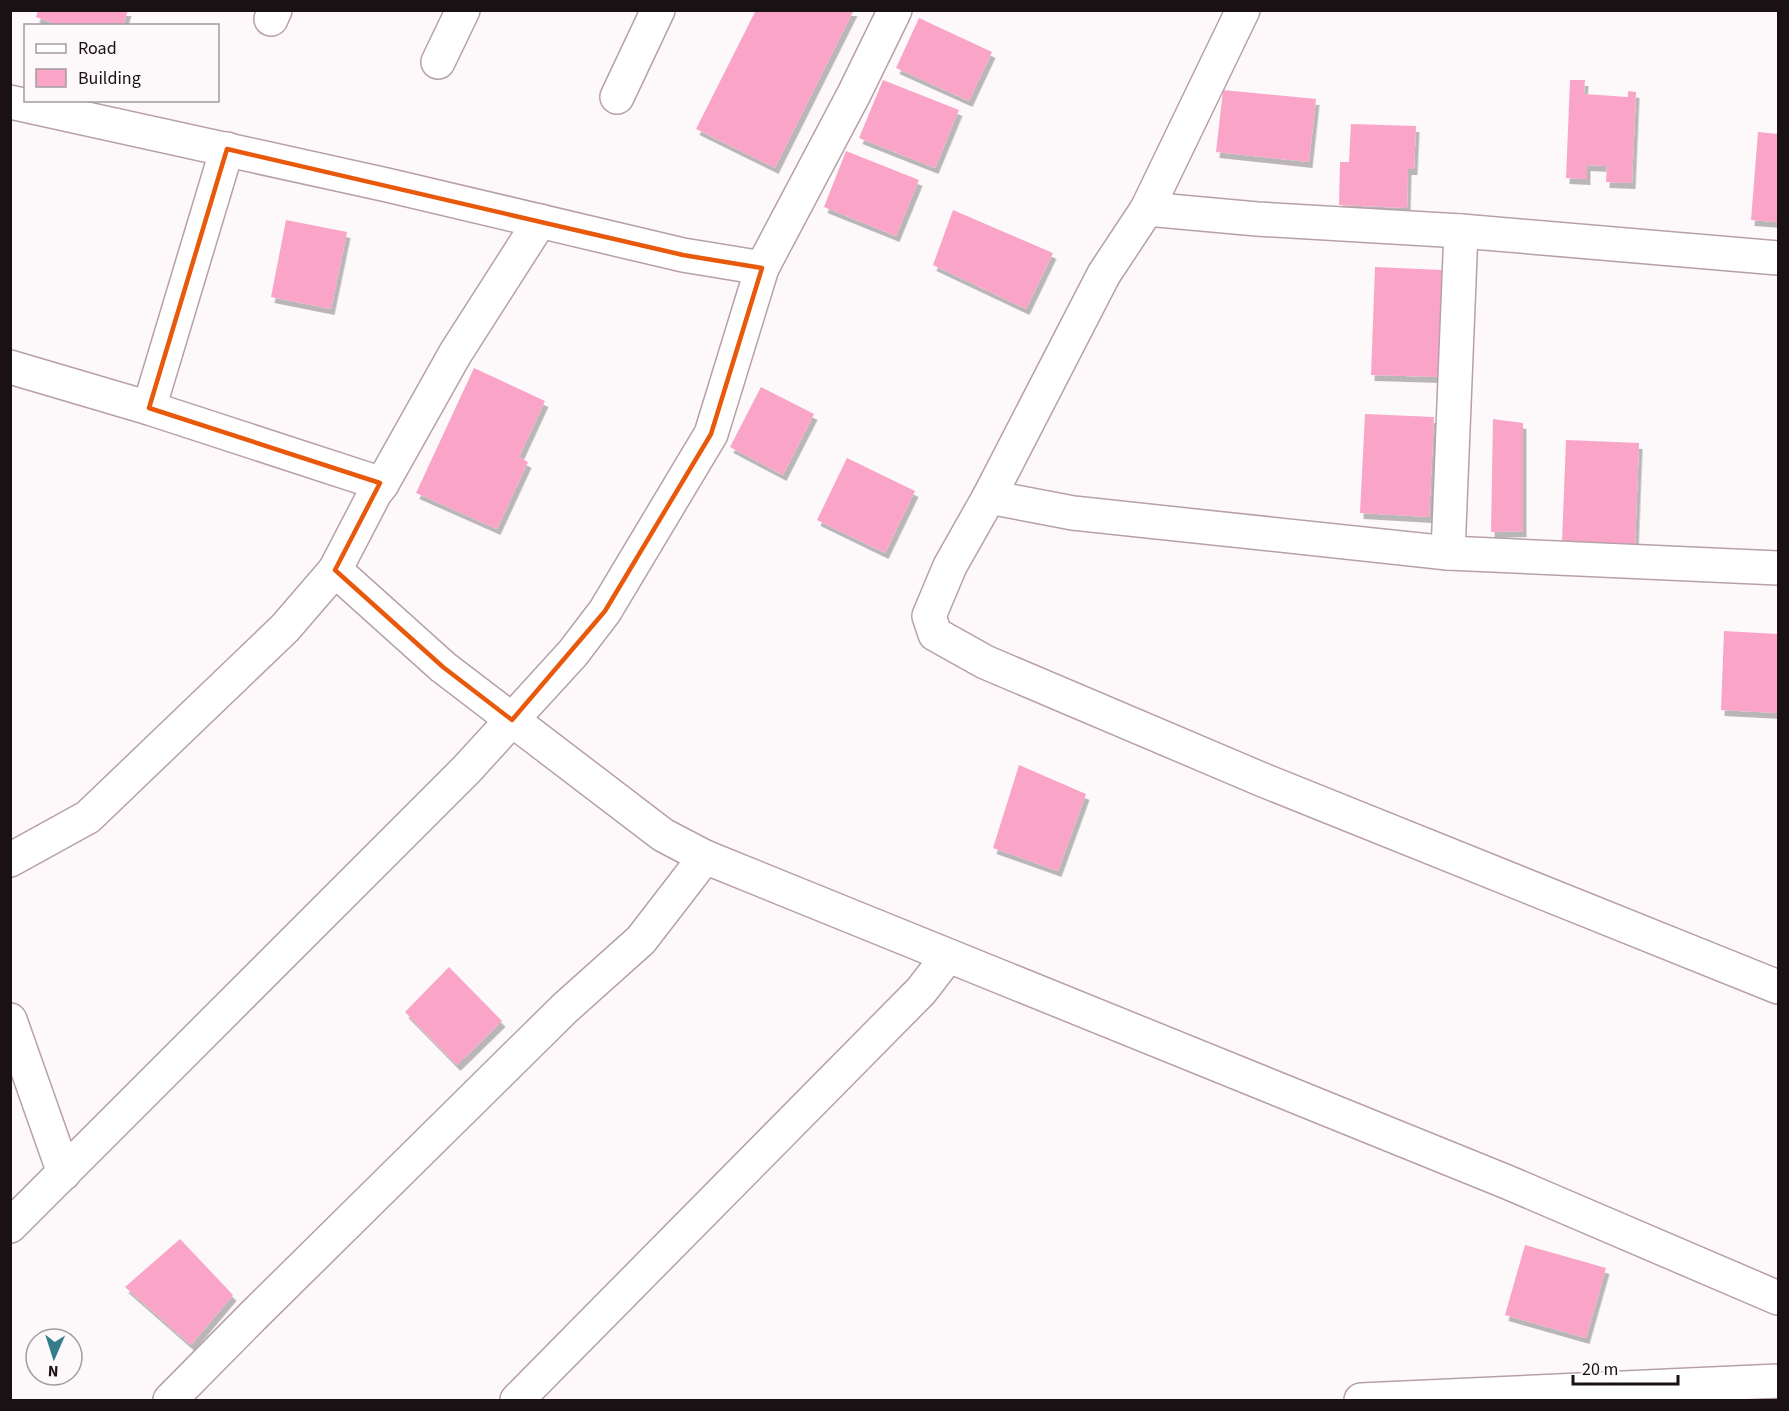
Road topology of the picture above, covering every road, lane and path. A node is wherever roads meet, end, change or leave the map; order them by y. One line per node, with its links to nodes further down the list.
1 (463, 10): 5 (street)
2 (658, 10): 6 (street)
3 (895, 10): 13 (street)
4 (1244, 10): 9 (street)
5 (438, 62)
6 (616, 97)
7 (10, 102): 8 (street)
8 (227, 149): 10 (street); 15 (street)
9 (1147, 209): 11 (street); 17 (street)
10 (540, 221): 13 (street); 16 (street)
11 (1461, 231): 12 (street); 18 (street)
12 (1779, 258)
13 (762, 268): 21 (street)
14 (10, 368): 15 (street)
15 (149, 408): 16 (street)
16 (382, 484): 20 (street)
17 (989, 497): 18 (street); 25 (street)
18 (1448, 553): 19 (street)
19 (1779, 568)
20 (334, 570): 21 (street); 23 (street)
21 (512, 720): 22 (street); 27 (street)
22 (705, 857): 24 (street); 31 (street)
23 (10, 860)
24 (948, 956): 29 (street); 32 (street)
25 (1779, 987)
26 (10, 1020): 27 (street)
27 (64, 1173): 28 (street)
28 (10, 1226)
29 (1779, 1298)
30 (1779, 1381): 33 (street)
31 (170, 1401)
32 (517, 1401)
33 (1361, 1401)

